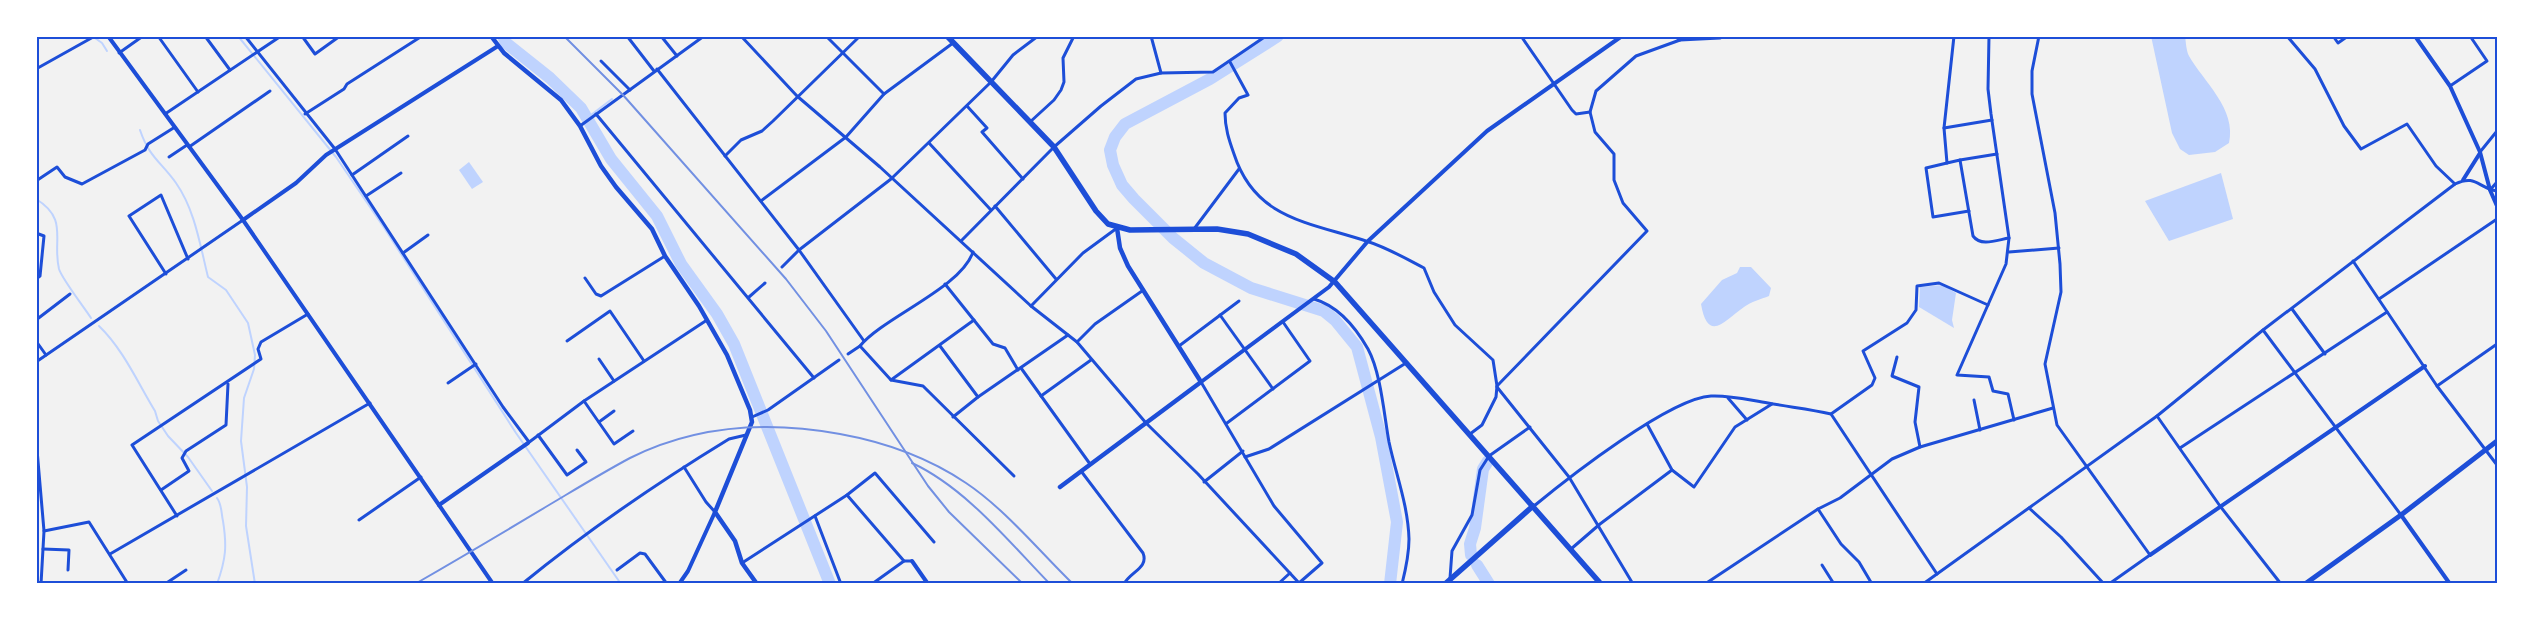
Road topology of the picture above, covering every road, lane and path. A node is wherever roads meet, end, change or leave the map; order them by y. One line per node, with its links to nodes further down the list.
1 (95, 36): 44 (street)
2 (108, 36): 38 (street)
3 (143, 36): 38 (street)
4 (158, 36): 53 (street)
5 (206, 36): 45 (street)
6 (245, 36): 39 (street)
7 (281, 36): 39 (street)
8 (302, 36): 9 (street)
9 (340, 36)
10 (422, 36): 59 (street)
11 (491, 36): 37 (main road)
12 (627, 36): 46 (street)
13 (661, 36): 41 (street)
14 (704, 36): 41 (street)
15 (741, 36): 55 (street)
16 (826, 36): 40 (street)
17 (860, 36): 40 (street)
18 (947, 36): 36 (highway)
19 (1038, 36): 48 (street)
20 (1074, 36): 62 (street)
21 (1151, 36): 47 (street)
22 (1266, 36): 43 (street)
23 (1521, 36): 49 (street)
24 (1622, 36): 49 (street)
25 (1675, 36): 35 (street)
26 (1954, 36): 65 (street)
27 (1989, 36): 61 (street)
28 (2039, 36): 105 (street)
29 (2287, 36): 87 (street)
30 (2333, 36): 31 (street)
31 (2348, 36)
32 (2414, 36): 50 (street)
33 (2470, 36): 50 (street)
34 (1720, 38): 35 (street)
35 (1680, 40): 57 (street)
36 (954, 43): 48 (highway); 54 (street)
37 (498, 46): 63 (main road); 72 (street)
38 (119, 53): 58 (street)
39 (257, 53): 45 (street); 59 (street)
40 (842, 53): 54 (street); 55 (street)
41 (678, 56): 46 (street)
42 (601, 61): 51 (street)
43 (1230, 63): 47 (street); 79 (street)
44 (36, 69)
45 (230, 70): 53 (street)
46 (655, 70): 51 (street); 75 (street)
47 (1161, 73): 71 (street)
48 (991, 82): 56 (street); 62 (highway)
49 (1554, 83): 57 (street); 104 (street)
50 (2450, 86): 73 (street)
51 (630, 90): 60 (street)
52 (270, 91): 70 (street)
53 (198, 92): 58 (street)
54 (884, 94): 68 (street)
55 (797, 96): 68 (street); 75 (street)
56 (967, 106): 69 (street); 83 (street)
57 (1590, 112): 169 (street)
58 (165, 114): 64 (street)
59 (305, 114): 72 (street)
60 (596, 114): 63 (street); 123 (street)
61 (1992, 120): 65 (street); 74 (street)
62 (1030, 122): 71 (highway)
63 (582, 125): 110 (main road)
64 (174, 127): 70 (street); 85 (street)
65 (1944, 128): 78 (street)
66 (2497, 131): 73 (street)
67 (408, 136): 81 (street)
68 (846, 137): 82 (street); 91 (street)
69 (929, 143): 82 (street); 94 (street)
70 (188, 146): 76 (street); 97 (street)
71 (1054, 147): 83 (street); 98 (highway)
72 (335, 149): 81 (street); 97 (street)
73 (2480, 152): 84 (street); 88 (street)
74 (1997, 154): 77 (street); 102 (street)
75 (725, 156): 91 (street)
76 (169, 157)
77 (1960, 160): 78 (street); 95 (street)
78 (1948, 163): 95 (street)
79 (1239, 169): 99 (street); 104 (street)
80 (401, 173): 90 (street)
81 (352, 174): 90 (street)
82 (892, 179): 103 (street); 106 (street)
83 (1023, 179): 92 (street)
84 (2463, 180): 87 (street); 88 (street)
85 (36, 181)
86 (2497, 182): 88 (street)
87 (2454, 184): 112 (street)
88 (2490, 190): 89 (street); 93 (street)
89 (2497, 191)
90 (366, 196): 109 (street)
91 (762, 201): 106 (street)
92 (995, 206): 94 (street); 117 (street)
93 (2497, 206)
94 (990, 209): 103 (street)
95 (1969, 211): 102 (street)
96 (2497, 218): 124 (street)
97 (243, 220): 111 (street); 131 (street)
98 (1117, 228): 99 (highway); 117 (street); 121 (main road)
99 (1193, 230): 118 (highway)
100 (36, 233): 116 (street)
101 (428, 235): 109 (street)
102 (2009, 238): 108 (street)
103 (962, 240): 107 (street)
104 (1368, 241): 118 (street); 169 (street)
105 (2059, 248): 108 (street); 179 (street)
106 (799, 250): 113 (street); 141 (street)
107 (973, 252): 120 (street); 128 (street)
108 (2009, 252): 127 (street)
109 (403, 253): 158 (street)
110 (665, 256): 115 (street); 134 (main road)
111 (188, 259): 114 (street); 114 (street)
112 (2353, 261): 124 (street); 129 (street)
113 (782, 267)
114 (166, 274): 150 (street)
115 (585, 278)
116 (36, 279)
117 (1056, 279): 128 (street)
118 (1335, 282): 125 (street); 157 (highway)
119 (765, 283): 123 (street)
120 (945, 284): 135 (street); 141 (street)
121 (1142, 291): 142 (street); 146 (main road)
122 (70, 294): 133 (street)
123 (749, 298): 162 (street)
124 (2379, 299): 130 (street)
125 (1313, 300): 136 (street); 166 (street)
126 (1239, 301): 132 (street)
127 (1988, 305): 181 (street); 186 (street)
128 (1031, 306): 138 (street)
129 (2292, 310): 137 (street); 149 (street)
130 (2387, 312): 149 (street); 159 (street)
131 (308, 314): 167 (street); 177 (street)
132 (1220, 316): 146 (street); 147 (street)
133 (36, 320)
134 (707, 320): 155 (street); 183 (main road)
135 (974, 320): 145 (street); 160 (street)
136 (1283, 322): 147 (street); 171 (street)
137 (2263, 330): 161 (street); 182 (street)
138 (1068, 335): 142 (street); 160 (street)
139 (36, 341): 150 (street)
140 (567, 341): 155 (street)
141 (864, 341): 144 (street)
142 (1077, 342): 154 (street)
143 (2497, 344): 170 (street)
144 (860, 346): 148 (street); 163 (street)
145 (940, 346): 163 (street); 173 (street)
146 (1179, 346): 165 (main road)
147 (1245, 350): 165 (street); 171 (street)
148 (848, 354)
149 (2325, 354): 161 (street)
150 (46, 355): 156 (street)
151 (1897, 357): 201 (street)
152 (599, 359): 164 (street)
153 (839, 360): 162 (street)
154 (1092, 360): 172 (street); 188 (street)
155 (644, 361): 164 (street)
156 (36, 362)
157 (1406, 362): 166 (street); 195 (highway)
158 (475, 365): 168 (street); 200 (street)
159 (2425, 366): 170 (street); 192 (street)
160 (1020, 369): 172 (street); 173 (street)
161 (2296, 373): 192 (street); 202 (street)
162 (814, 378): 183 (street)
163 (891, 380): 184 (street)
164 (614, 381): 176 (street)
165 (1201, 382): 188 (main road); 189 (street)
166 (1377, 382): 207 (street); 263 (street)
167 (228, 383): 220 (street); 220 (street)
168 (448, 383)
169 (1497, 386): 191 (street); 195 (street)
170 (2438, 386): 203 (street)
171 (1273, 389): 189 (street)
172 (1041, 396): 208 (street)
173 (978, 397): 184 (street)
174 (1728, 397): 178 (street); 185 (street); 190 (street)
175 (1974, 400): 193 (street)
176 (584, 402): 187 (street); 196 (street)
177 (370, 403): 216 (street); 229 (street)
178 (1772, 404): 181 (street); 185 (street)
179 (2053, 408): 186 (street); 211 (street)
180 (614, 411): 187 (street)
181 (1832, 414): 214 (street)
182 (2157, 416): 202 (street); 211 (street)
183 (754, 417): 197 (main road)
184 (953, 417): 215 (street)
185 (1747, 420): 212 (street)
186 (2014, 420): 193 (street)
187 (599, 422): 194 (street)
188 (1146, 423): 208 (main road); 218 (street)
189 (1227, 424): 205 (street)
190 (1647, 424): 212 (street); 217 (street)
191 (1530, 426): 206 (street); 217 (street)
192 (2335, 426): 224 (street); 228 (street)
193 (1980, 430): 201 (street)
194 (633, 432)
195 (1470, 434): 206 (highway)
196 (538, 435): 200 (street); 204 (street)
197 (746, 435): 210 (street); 227 (main road)
198 (36, 438): 233 (street)
199 (2497, 441): 203 (main road)
200 (528, 443): 222 (street)
201 (1920, 447): 214 (street)
202 (2180, 448): 224 (street)
203 (2486, 449): 209 (street); 228 (main road)
204 (577, 450)
205 (1243, 450): 207 (street); 218 (street)
206 (1489, 456): 223 (highway); 248 (street)
207 (1245, 457): 249 (street)
208 (1090, 464): 213 (main road)
209 (2497, 465)
210 (684, 467): 227 (street); 254 (street)
211 (2088, 467): 225 (street); 238 (street)
212 (1672, 470): 232 (street)
213 (1081, 471): 219 (main road); 261 (street)
214 (1873, 475): 226 (street); 247 (street)
215 (1014, 476)
216 (421, 477): 222 (street); 231 (street)
217 (1569, 477): 223 (street); 232 (street)
218 (1204, 482): 246 (street)
219 (1060, 487)
220 (161, 490): 229 (street)
221 (847, 495): 230 (street); 234 (street); 239 (street)
222 (439, 505): 253 (street)
223 (1533, 506): 236 (highway); 248 (highway)
224 (2220, 506): 238 (street); 272 (street)
225 (2029, 508): 247 (street); 270 (street)
226 (1818, 509): 266 (street); 268 (street)
227 (715, 512): 241 (main road); 256 (street)
228 (2401, 515): 273 (main road); 274 (street)
229 (177, 516): 237 (street)
230 (815, 516): 241 (street); 258 (street)
231 (359, 520)
232 (1600, 524): 236 (street); 265 (street)
233 (44, 531): 235 (street); 237 (street)
234 (934, 542)
235 (43, 549): 243 (street); 250 (street)
236 (1571, 549): 264 (highway)
237 (110, 554): 251 (street)
238 (2150, 556): 271 (street)
239 (904, 561): 240 (street); 259 (street)
240 (912, 561): 260 (street)
241 (742, 563): 257 (main road)
242 (1822, 565): 267 (street)
243 (68, 570)
244 (186, 570): 252 (street)
245 (617, 570): 255 (street)
246 (1290, 573): 249 (street); 262 (street)
247 (1937, 574): 269 (street)
248 (1447, 582)
249 (1299, 583)
250 (41, 584)
251 (128, 584)
252 (165, 584)
253 (493, 584)
254 (522, 584)
255 (667, 584)
256 (679, 584)
257 (757, 584)
258 (841, 584)
259 (872, 584)
260 (928, 584)
261 (1124, 584)
262 (1278, 584)
263 (1402, 584)
264 (1601, 584)
265 (1633, 584)
266 (1705, 584)
267 (1834, 584)
268 (1872, 584)
269 (1923, 584)
270 (2104, 584)
271 (2109, 584)
272 (2281, 584)
273 (2305, 584)
274 (2450, 584)

